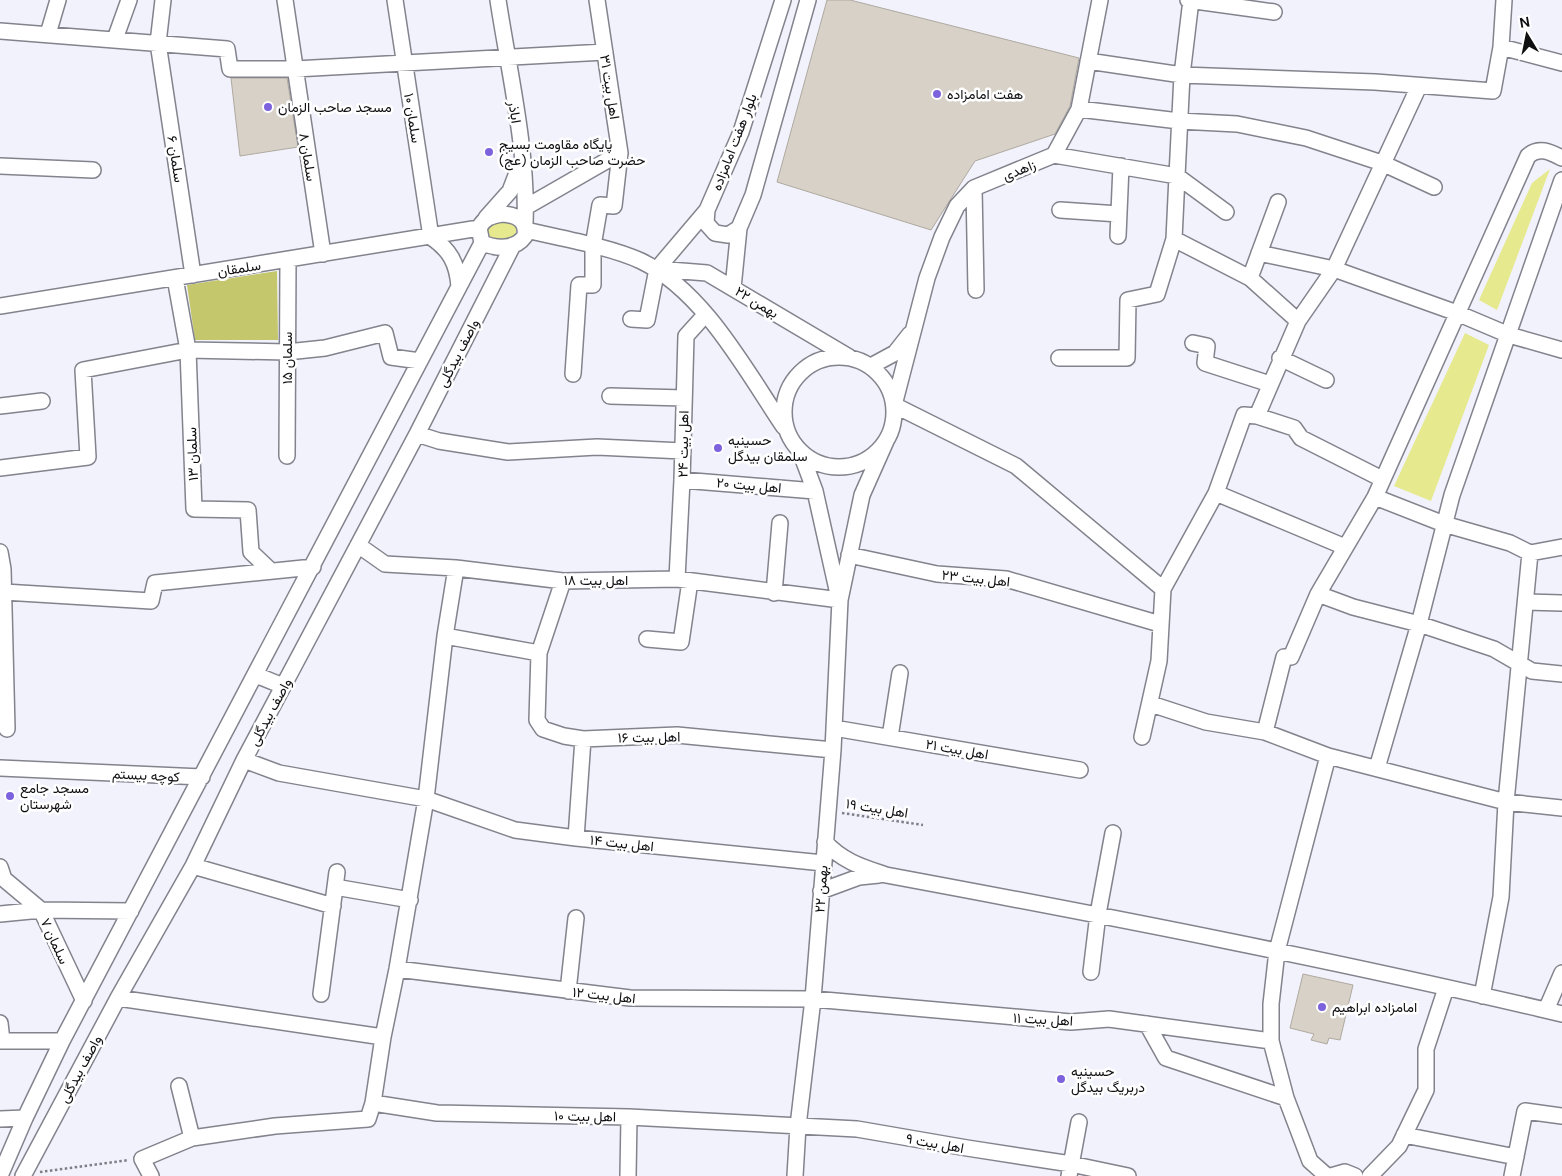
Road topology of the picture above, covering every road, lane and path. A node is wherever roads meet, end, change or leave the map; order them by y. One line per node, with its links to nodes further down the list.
1 (58, 0): 16 (street)
2 (129, 0): 17 (street)
3 (163, 0): 18 (street, سلمان ۶)
4 (284, 0): 25 (street, سلمان ۸)
5 (395, 0): 23 (street, سلمان ۱۰)
6 (498, 0): 21 (street, اباذر)
7 (596, 0): 20 (street, اهل بیت ۳۱)
8 (783, 0): 44 (street, بلوار هفت امامزاده)
9 (808, 0): 49 (street, بلوار هفت امامزاده)
10 (1100, 0): 22 (street)
11 (1188, 0): 12 (street)
12 (1192, 0): 14 (street); 26 (street)
13 (1504, 0): 19 (street)
14 (1274, 12)
15 (0, 31): 16 (street)
16 (48, 34): 17 (street)
17 (115, 39): 18 (street)
18 (158, 43): 25 (street); 61 (street, سلمان ۶)
19 (1501, 47): 24 (street); 27 (street)
20 (604, 52): 21 (street); 30 (street, اهل بیت ۳۱)
21 (507, 56): 23 (street); 32 (street, اباذر)
22 (1088, 61): 26 (street); 28 (street)
23 (404, 63): 25 (street); 52 (street, سلمان ۱۰)
24 (1562, 63)
25 (295, 69): 57 (street, سلمان ۸)
26 (1182, 75): 27 (street); 29 (street)
27 (1420, 86): 34 (street)
28 (1079, 109): 29 (street); 31 (street)
29 (1179, 120): 34 (street); 38 (street)
30 (620, 152): 43 (street); 55 (street, اهل بیت ۳۱)
31 (1054, 155): 36 (street); 41 (street, زاهدی)
32 (522, 156): 43 (street, اباذر); 50 (street, واصف بیدگلی)
33 (1562, 158): 68 (street)
34 (1382, 163): 40 (street); 60 (street)
35 (0, 166): 37 (street)
36 (1120, 166): 38 (street); 47 (street)
37 (93, 170)
38 (1178, 176): 46 (street); 53 (street)
39 (1562, 180): 73 (street)
40 (1434, 187)
41 (974, 188): 66 (street); 72 (street, زاهدی)
42 (1278, 202): 56 (street)
43 (526, 206): 48 (street, اباذر)
44 (706, 210): 49 (street); 59 (street, بلوار هفت امامزاده)
45 (1060, 210): 47 (street)
46 (1226, 212)
47 (1119, 214): 51 (street)
48 (526, 227): 50 (street, ۲۲ بهمن); 54 (street, واصف بیدگلی); 55 (street, ۲۲ بهمن)
49 (739, 228): 65 (street, بلوار هفت امامزاده)
50 (481, 231): 52 (street, سلمقان); 54 (street); 64 (street, واصف بیدگلی)
51 (1118, 236)
52 (431, 237): 57 (street, سلمقان); 64 (street)
53 (1174, 239): 63 (street); 79 (street)
54 (513, 245): 93 (street, واصف بیدگلی)
55 (593, 246): 59 (street, ۲۲ بهمن); 83 (street)
56 (1259, 253): 60 (street); 63 (street)
57 (323, 254): 58 (street, سلمقان)
58 (288, 260): 61 (street, سلمقان); 77 (street, سلمان ۱۵)
59 (657, 269): 65 (street, ۲۲ بهمن); 69 (street, ۲۲ بهمن); 70 (street)
60 (1334, 269): 68 (street); 71 (street)
61 (193, 275): 62 (street, سلمقان)
62 (175, 278): 67 (street, سلمقان); 75 (street, سلمان ۱۳)
63 (1250, 278): 71 (street)
64 (459, 286): 81 (street, واصف بیدگلی)
65 (733, 288): 78 (street, ۲۲ بهمن)
66 (976, 290)
67 (0, 306)
68 (1457, 313): 73 (street); 99 (street)
69 (705, 315): 87 (street, اهل بیت ۲۴); 92 (street, ۲۲ بهمن)
70 (631, 319)
71 (1298, 321): 80 (street)
72 (915, 327): 82 (street, زاهدی); 89 (street, زاهدی)
73 (1509, 335): 76 (street); 105 (street)
74 (1193, 343): 85 (street)
75 (188, 350): 77 (street); 98 (street); 114 (street, سلمان ۱۳)
76 (1562, 350)
77 (287, 352): 81 (street); 97 (street, سلمان ۱۵)
78 (849, 357): 82 (street); 92 (street)
79 (1059, 358)
80 (1280, 358): 84 (street); 85 (street)
81 (420, 361): 112 (street, واصف بیدگلی)
82 (871, 366): 89 (street)
83 (573, 374)
84 (1326, 380)
85 (1270, 384): 91 (street)
86 (610, 396): 87 (street)
87 (684, 398): 95 (street, اهل بیت ۲۴)
88 (42, 401): 90 (street)
89 (894, 405): 94 (street); 117 (street)
90 (0, 406)
91 (1257, 416): 99 (street); 102 (street)
92 (786, 430): 96 (street)
93 (417, 434): 95 (street); 106 (street, واصف بیدگلی)
94 (886, 441): 96 (street); 111 (street, ۲۲ بهمن)
95 (683, 451): 100 (street, اهل بیت ۲۴)
96 (800, 451): 101 (street, ۲۲ بهمن)
97 (287, 456)
98 (0, 468)
99 (1382, 479): 103 (street)
100 (682, 480): 101 (street, اهل بیت ۲۰); 115 (street, اهل بیت ۲۴)
101 (815, 491): 121 (street, ۲۲ بهمن)
102 (1216, 493): 107 (street); 117 (street)
103 (1375, 497): 105 (street); 107 (street)
104 (780, 523): 119 (street)
105 (1444, 524): 110 (street); 125 (street)
106 (358, 545): 113 (street, اهل بیت ۱۸); 133 (street, واصف بیدگلی)
107 (1345, 547): 120 (street)
108 (1562, 547): 110 (street)
109 (0, 552): 118 (street)
110 (1530, 553): 122 (street)
111 (849, 555): 121 (street, ۲۲ بهمن); 124 (street, اهل بیت ۲۳)
112 (312, 568): 114 (street); 132 (street, واصف بیدگلی)
113 (456, 568): 116 (street, اهل بیت ۱۸); 126 (street)
114 (271, 571): 118 (street)
115 (683, 580): 116 (street, اهل بیت ۱۸); 119 (street, اهل بیت ۱۸); 127 (street, اهل بیت ۲۴)
116 (562, 581): 128 (street, اهل بیت ۱۶)
117 (1163, 589): 124 (street)
118 (4, 592): 136 (street)
119 (774, 593): 121 (street, اهل بیت ۱۸)
120 (1318, 594): 125 (street); 137 (street)
121 (840, 600): 135 (street, ۲۲ بهمن)
122 (1526, 602): 123 (street); 129 (street)
123 (1562, 603)
124 (1160, 624): 134 (street)
125 (1419, 624): 129 (street); 145 (street)
126 (445, 636): 128 (street); 148 (street)
127 (647, 639)
128 (539, 653): 140 (street, اهل بیت ۱۶)
129 (1520, 666): 131 (street); 149 (street)
130 (900, 673): 139 (street)
131 (1562, 674)
132 (256, 675): 133 (street); 147 (street, واصف بیدگلی)
133 (283, 686): 143 (street, واصف بیدگلی)
134 (1151, 704): 137 (street); 138 (street)
135 (834, 728): 139 (street, اهل بیت ۲۱); 141 (street, ۲۲ بهمن)
136 (7, 729)
137 (1265, 732): 142 (street)
138 (1142, 736)
139 (890, 737): 146 (street, اهل بیت ۲۱)
140 (583, 739): 141 (street, اهل بیت ۱۶); 154 (street)
141 (833, 750): 151 (street, ۲۲ بهمن)
142 (1328, 756): 145 (street); 168 (street)
143 (244, 760): 148 (street, اهل بیت ۱۴); 157 (street, واصف بیدگلی)
144 (0, 768): 147 (street, کوچه بیستم)
145 (1376, 768): 149 (street)
146 (1080, 770)
147 (202, 777): 164 (street, واصف بیدگلی)
148 (426, 799): 154 (street, اهل بیت ۱۴); 161 (street)
149 (1506, 802): 150 (street); 175 (street)
150 (1562, 808)
151 (828, 810): 152 (path, اهل بیت ۱۹); 155 (street, ۲۲ بهمن)
152 (922, 825)
153 (1113, 833): 166 (street)
154 (576, 838): 156 (street, اهل بیت ۱۴)
155 (825, 842): 156 (street, ۲۲ بهمن); 159 (street)
156 (823, 863): 160 (street, ۲۲ بهمن)
157 (193, 866): 162 (street); 176 (street, واصف بیدگلی)
158 (0, 867): 163 (street, سلمان ۷)
159 (886, 875): 160 (street); 166 (street)
160 (821, 891): 177 (street, ۲۲ بهمن)
161 (410, 900): 162 (street); 169 (street)
162 (333, 906): 174 (street)
163 (41, 910): 164 (street); 165 (street); 178 (street, سلمان ۷)
164 (131, 911): 178 (street, واصف بیدگلی)
165 (0, 914)
166 (1098, 914): 168 (street); 170 (street)
167 (576, 918): 173 (street)
168 (1277, 951): 172 (street); 186 (street)
169 (397, 969): 173 (street, اهل بیت ۱۲); 183 (street)
170 (1090, 972)
171 (1562, 973): 179 (street)
172 (1446, 988): 175 (street); 196 (street)
173 (568, 991): 177 (street, اهل بیت ۱۲)
174 (321, 994)
175 (1482, 996): 179 (street)
176 (118, 998): 183 (street); 201 (street, واصف بیدگلی)
177 (813, 999): 182 (street, اهل بیت ۱۱); 195 (street, ۲۲ بهمن)
178 (84, 1000): 185 (street, واصف بیدگلی)
179 (1546, 1010): 180 (street)
180 (1562, 1014)
181 (0, 1023): 184 (street)
182 (1148, 1024): 186 (street, اهل بیت ۱۱); 188 (street)
183 (382, 1037): 189 (street)
184 (1, 1041): 185 (street)
185 (62, 1041): 192 (street, واصف بیدگلی)
186 (1271, 1041): 188 (street)
187 (179, 1086): 197 (street)
188 (1286, 1098): 207 (street)
189 (373, 1103): 191 (street, اهل بیت ۱۰); 197 (street)
190 (1562, 1116): 198 (street)
191 (629, 1117): 195 (street, اهل بیت ۱۰); 204 (street)
192 (25, 1118): 193 (street); 202 (street, واصف بیدگلی)
193 (0, 1119)
194 (1079, 1122): 200 (street)
195 (798, 1126): 200 (street, اهل بیت ۹); 205 (street, ۲۲ بهمن)
196 (1404, 1135): 198 (street); 209 (street)
197 (192, 1138): 199 (street)
198 (1516, 1156): 210 (street)
199 (142, 1159): 201 (path); 203 (street)
200 (1070, 1170): 206 (street, اهل بیت ۹)
201 (24, 1175)
202 (0, 1176)
203 (151, 1176)
204 (628, 1176)
205 (796, 1176)
206 (1128, 1176)
207 (1329, 1176): 208 (street)
208 (1356, 1176)
209 (1370, 1176)
210 (1512, 1176)

